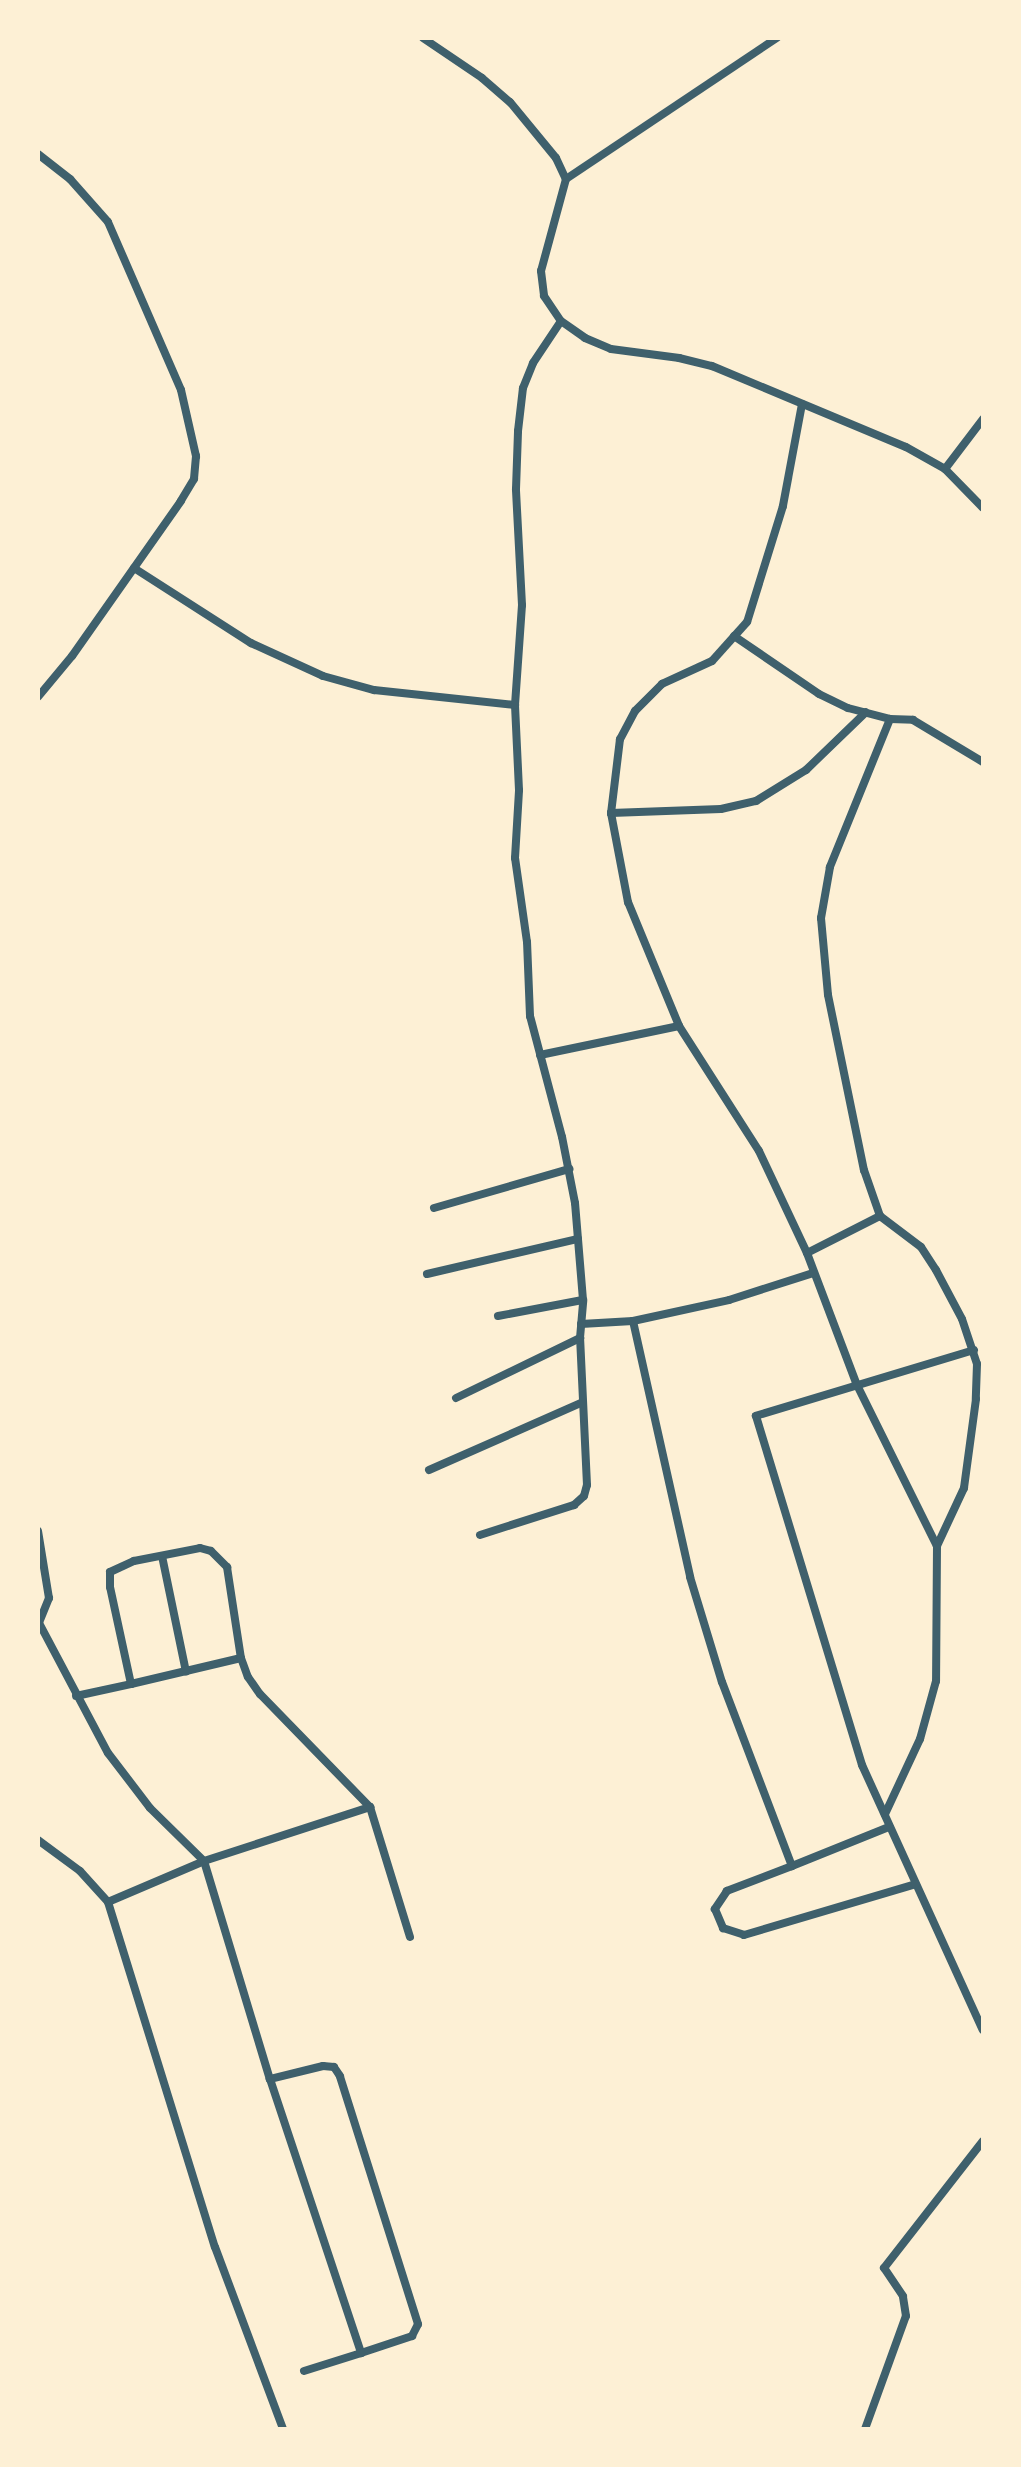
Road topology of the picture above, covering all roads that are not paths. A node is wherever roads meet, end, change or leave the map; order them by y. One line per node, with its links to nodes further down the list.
1 (423, 38): 4 (street)
2 (777, 38): 4 (street)
3 (38, 154): 10 (street)
4 (566, 179): 5 (street)
5 (561, 321): 6 (street); 13 (street)
6 (802, 404): 8 (street); 11 (street)
7 (983, 419): 8 (street)
8 (945, 469): 9 (street)
9 (983, 508)
10 (134, 568): 12 (street); 13 (street)
11 (734, 636): 14 (street); 17 (street)
12 (38, 697)
13 (515, 705): 19 (street)
14 (866, 712): 15 (street); 17 (street)
15 (890, 719): 16 (street); 22 (street)
16 (983, 762)
17 (611, 813): 18 (street)
18 (679, 1026): 19 (street); 24 (street)
19 (540, 1055): 20 (street)
20 (569, 1169): 21 (street); 23 (street)
21 (434, 1208)
22 (880, 1216): 24 (street); 32 (street)
23 (578, 1239): 26 (street); 27 (street)
24 (807, 1253): 25 (street)
25 (813, 1273): 29 (street); 33 (street)
26 (427, 1274)
27 (583, 1300): 28 (street); 30 (street)
28 (498, 1316)
29 (633, 1321): 30 (street); 51 (street)
30 (581, 1324): 31 (street)
31 (580, 1338): 34 (street); 35 (street)
32 (974, 1350): 33 (street); 39 (street)
33 (856, 1383): 39 (street); 47 (street)
34 (456, 1398)
35 (583, 1402): 36 (street); 38 (street)
36 (429, 1470)
37 (38, 1531): 41 (street)
38 (480, 1535)
39 (937, 1546): 47 (street)
40 (162, 1556): 42 (street); 43 (street); 44 (street)
41 (38, 1622): 45 (street)
42 (241, 1658): 43 (street); 46 (street)
43 (186, 1672): 44 (street)
44 (131, 1684): 45 (street)
45 (76, 1696): 50 (street)
46 (370, 1807): 50 (street); 54 (street)
47 (885, 1814): 48 (street)
48 (889, 1827): 51 (street); 52 (street)
49 (38, 1840): 53 (street)
50 (204, 1861): 53 (street); 56 (street)
51 (792, 1866): 52 (street)
52 (916, 1884): 55 (street)
53 (108, 1902): 60 (street)
54 (410, 1937)
55 (983, 2030)
56 (270, 2079): 58 (street); 58 (street)
57 (983, 2141): 61 (street)
58 (361, 2353): 59 (street)
59 (304, 2371)
60 (283, 2429)
61 (865, 2429)

